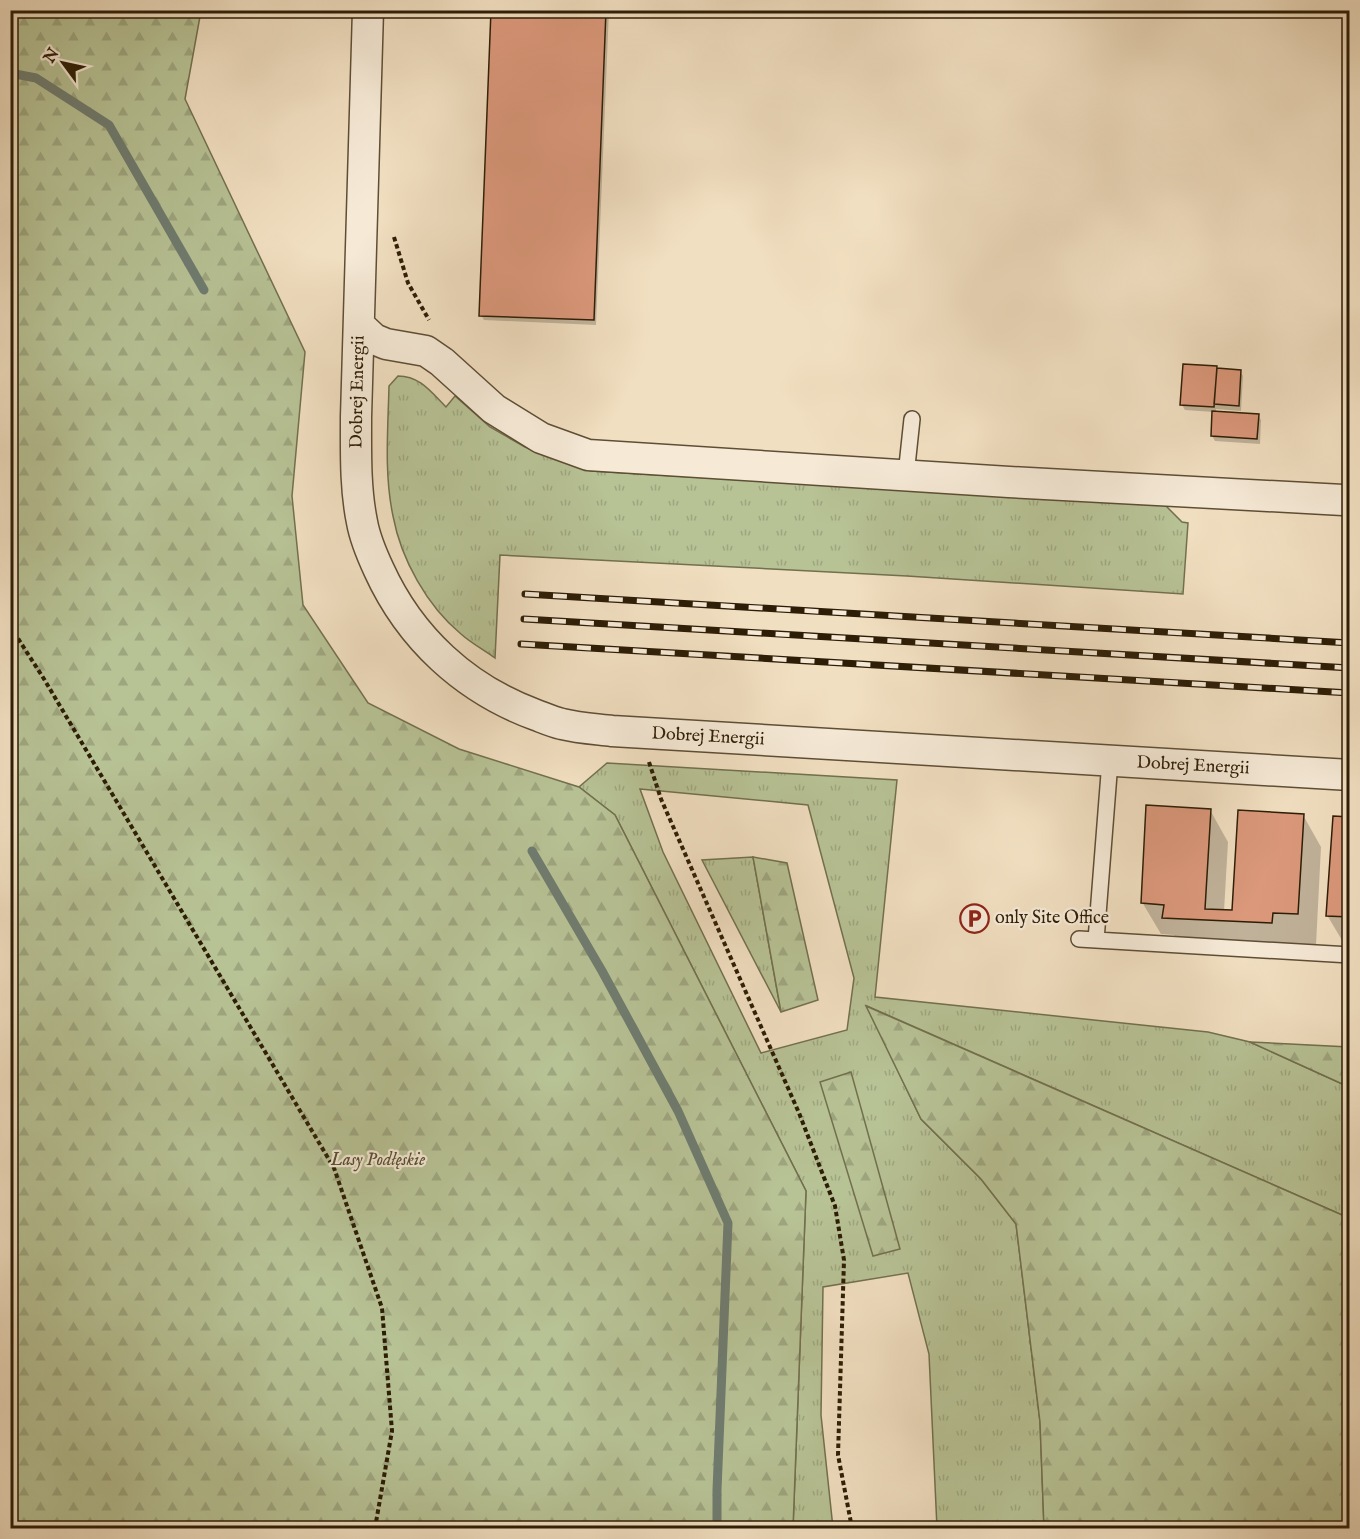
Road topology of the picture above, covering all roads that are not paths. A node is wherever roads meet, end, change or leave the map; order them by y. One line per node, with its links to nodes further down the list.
1 (368, 10): 2 (street, Dobrej Energii)
2 (359, 325): 4 (street, Dobrej Energii); 6 (street, Dobrej Energii)
3 (912, 419): 4 (lane)
4 (906, 475): 5 (street, Dobrej Energii)
5 (1350, 499)
6 (1110, 761): 7 (street, Dobrej Energii); 9 (lane)
7 (1350, 776)
8 (1079, 939): 9 (lane)
9 (1096, 940): 10 (lane)
10 (1350, 955)

